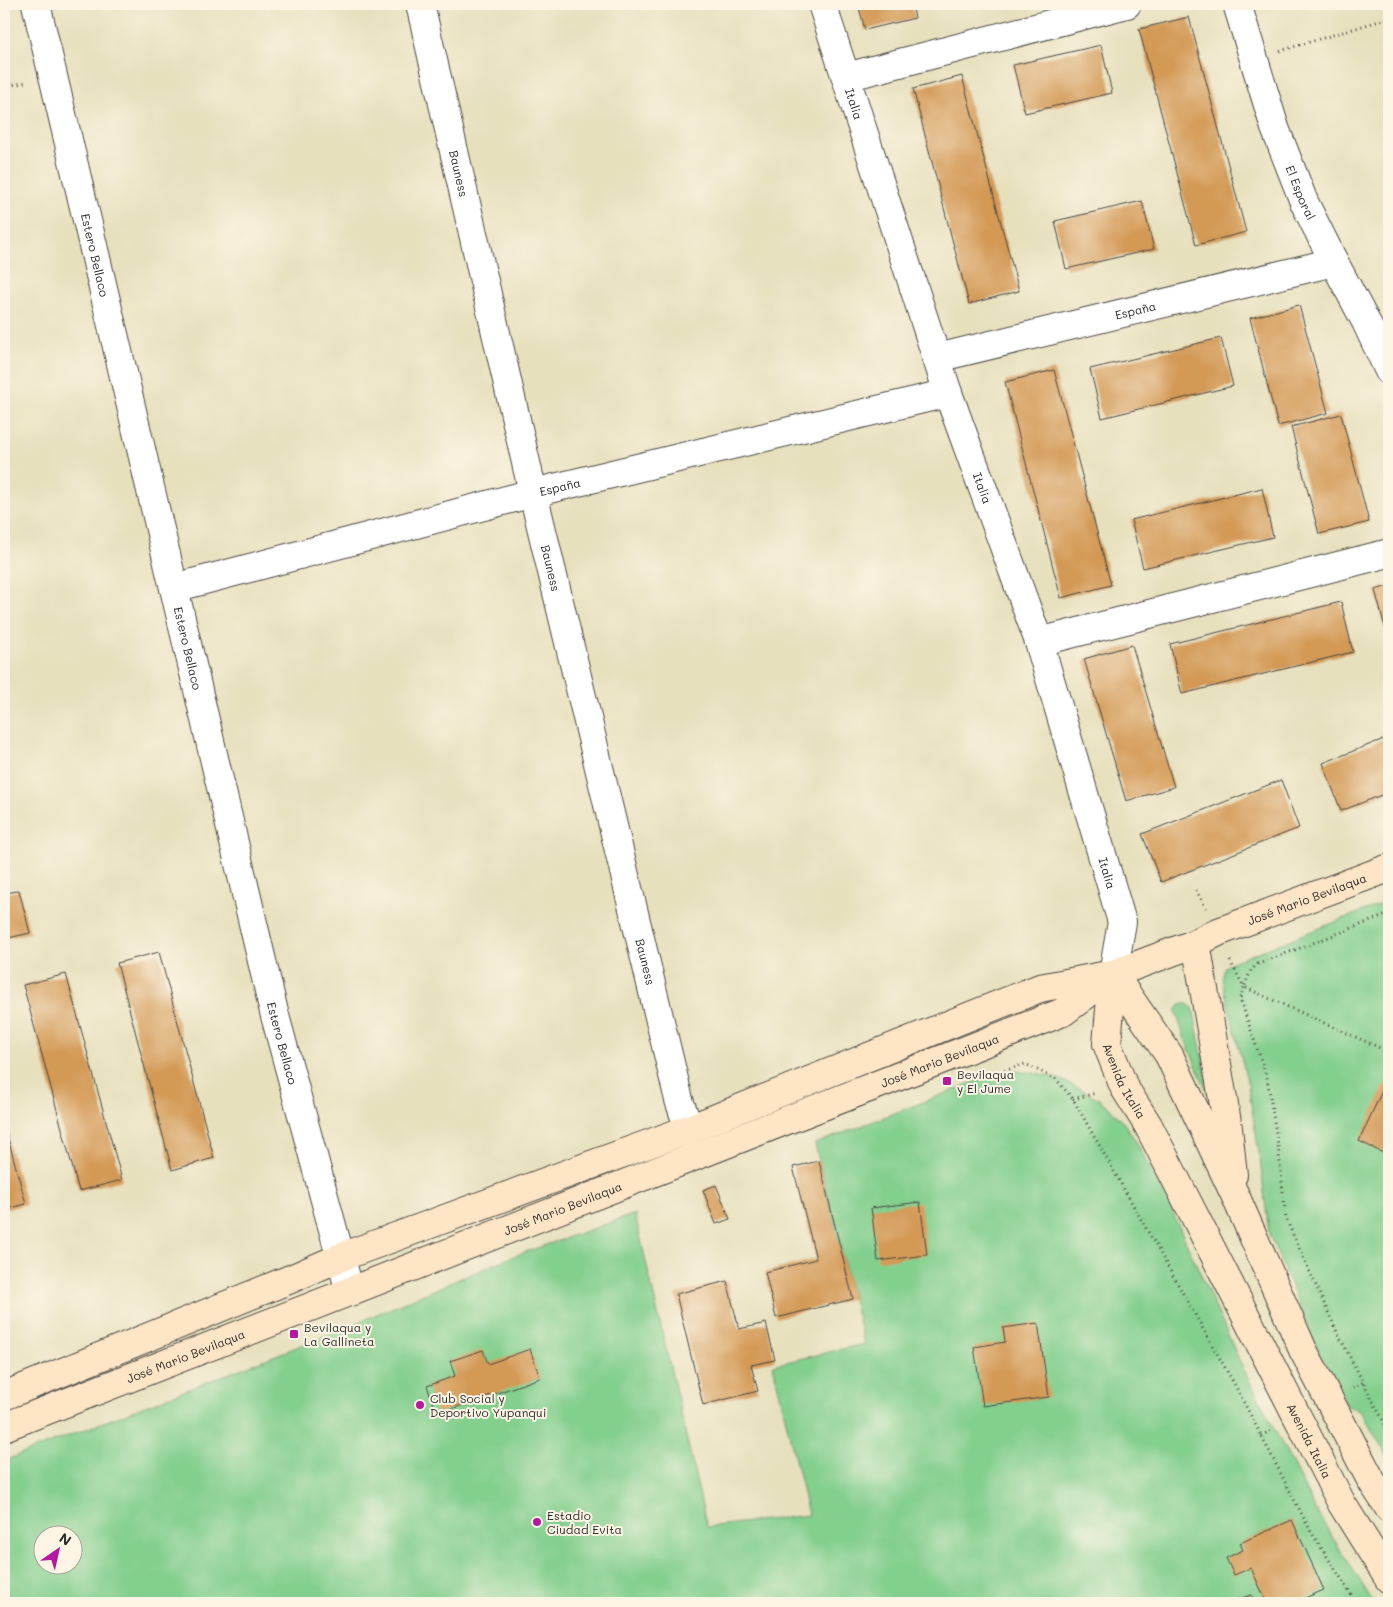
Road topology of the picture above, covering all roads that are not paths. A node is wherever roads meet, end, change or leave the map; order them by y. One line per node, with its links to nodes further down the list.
1 (36, 4): 13 (street, Estero Bellaco)
2 (420, 4): 11 (street, Bauness)
3 (822, 4): 6 (street, Italia)
4 (1127, 4): 6 (street)
5 (1237, 4): 7 (street, El Esporal)
6 (846, 77): 8 (street, Italia)
7 (1334, 262): 8 (street, España); 9 (street, El Esporal)
8 (936, 358): 10 (street, Italia)
9 (1389, 371)
10 (948, 393): 11 (street, España); 14 (street, Italia)
11 (533, 493): 13 (street, España); 18 (street, Bauness)
12 (1389, 552): 14 (street)
13 (174, 588): 20 (street, Estero Bellaco)
14 (1039, 642): 17 (street, Italia)
15 (1389, 868): 16 (main road, José Mario Bevilaqua)
16 (1207, 937): 17 (main road, José Mario Bevilaqua); 19 (main road)
17 (1113, 974): 18 (main road, José Mario Bevilaqua); 19 (main road); 21 (main road, José Mario Bevilaqua); 25 (main road, Avenida Italia)
18 (689, 1129): 20 (main road, José Mario Bevilaqua)
19 (1235, 1194): 24 (main road)
20 (341, 1257): 21 (street, Estero Bellaco); 22 (main road, José Mario Bevilaqua)
21 (350, 1292): 23 (main road, José Mario Bevilaqua)
22 (4, 1396)
23 (4, 1427)
24 (1389, 1508)
25 (1389, 1579)

